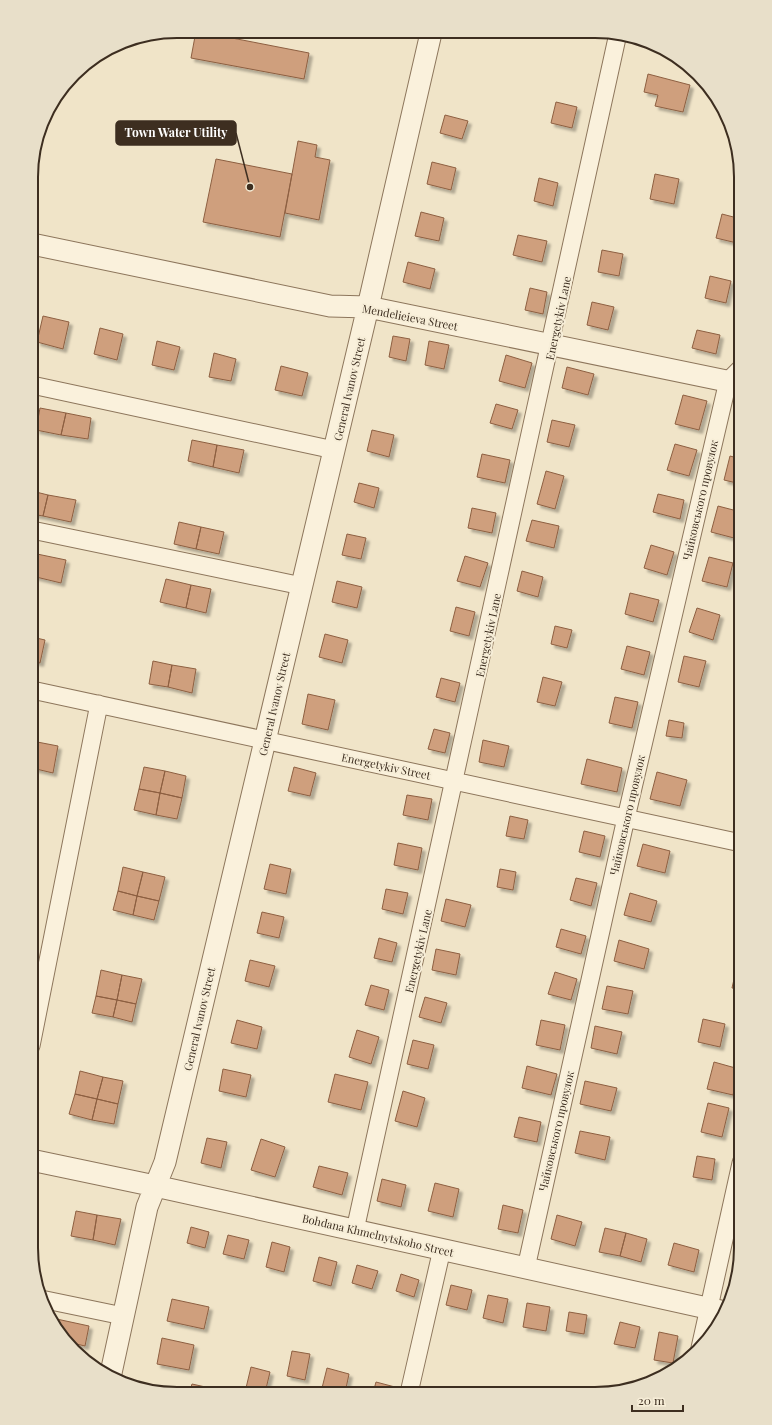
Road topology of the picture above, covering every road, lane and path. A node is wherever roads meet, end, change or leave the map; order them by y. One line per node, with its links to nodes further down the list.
1 (430, 38): 4 (street, General Ivanov Street)
2 (617, 40): 5 (street, Energetykiv Lane)
3 (38, 245): 4 (street, Mendelieieva Street)
4 (368, 307): 5 (street, Mendelieieva Street); 9 (street, General Ivanov Street)
5 (552, 345): 6 (street, Mendelieieva Street); 15 (street, Energetykiv Lane)
6 (734, 377)
7 (38, 386): 9 (street)
8 (734, 390): 16 (street, Чайковського провулок)
9 (334, 450): 11 (street, General Ivanov Street)
10 (38, 531): 11 (street)
11 (302, 586): 14 (street, General Ivanov Street)
12 (38, 691): 13 (street, Energetykiv Street)
13 (99, 704): 14 (street, Energetykiv Street); 18 (street)
14 (265, 740): 15 (street, Energetykiv Street); 20 (street, General Ivanov Street)
15 (456, 781): 16 (street, Energetykiv Street); 22 (street, Energetykiv Lane)
16 (626, 818): 17 (street, Energetykiv Street); 24 (street, Чайковського провулок)
17 (734, 841)
18 (38, 1011)
19 (38, 1161): 20 (street, Bohdana Khmelnytskoho Street)
20 (155, 1186): 22 (street, Bohdana Khmelnytskoho Street); 27 (street, General Ivanov Street)
21 (734, 1206): 26 (street)
22 (355, 1230): 23 (street, Bohdana Khmelnytskoho Street)
23 (442, 1249): 24 (street, Bohdana Khmelnytskoho Street); 30 (street)
24 (526, 1268): 26 (street, Bohdana Khmelnytskoho Street)
25 (48, 1301): 27 (street)
26 (717, 1310): 28 (street)
27 (123, 1316): 29 (street, General Ivanov Street)
28 (711, 1323)
29 (112, 1370)
30 (411, 1387)

